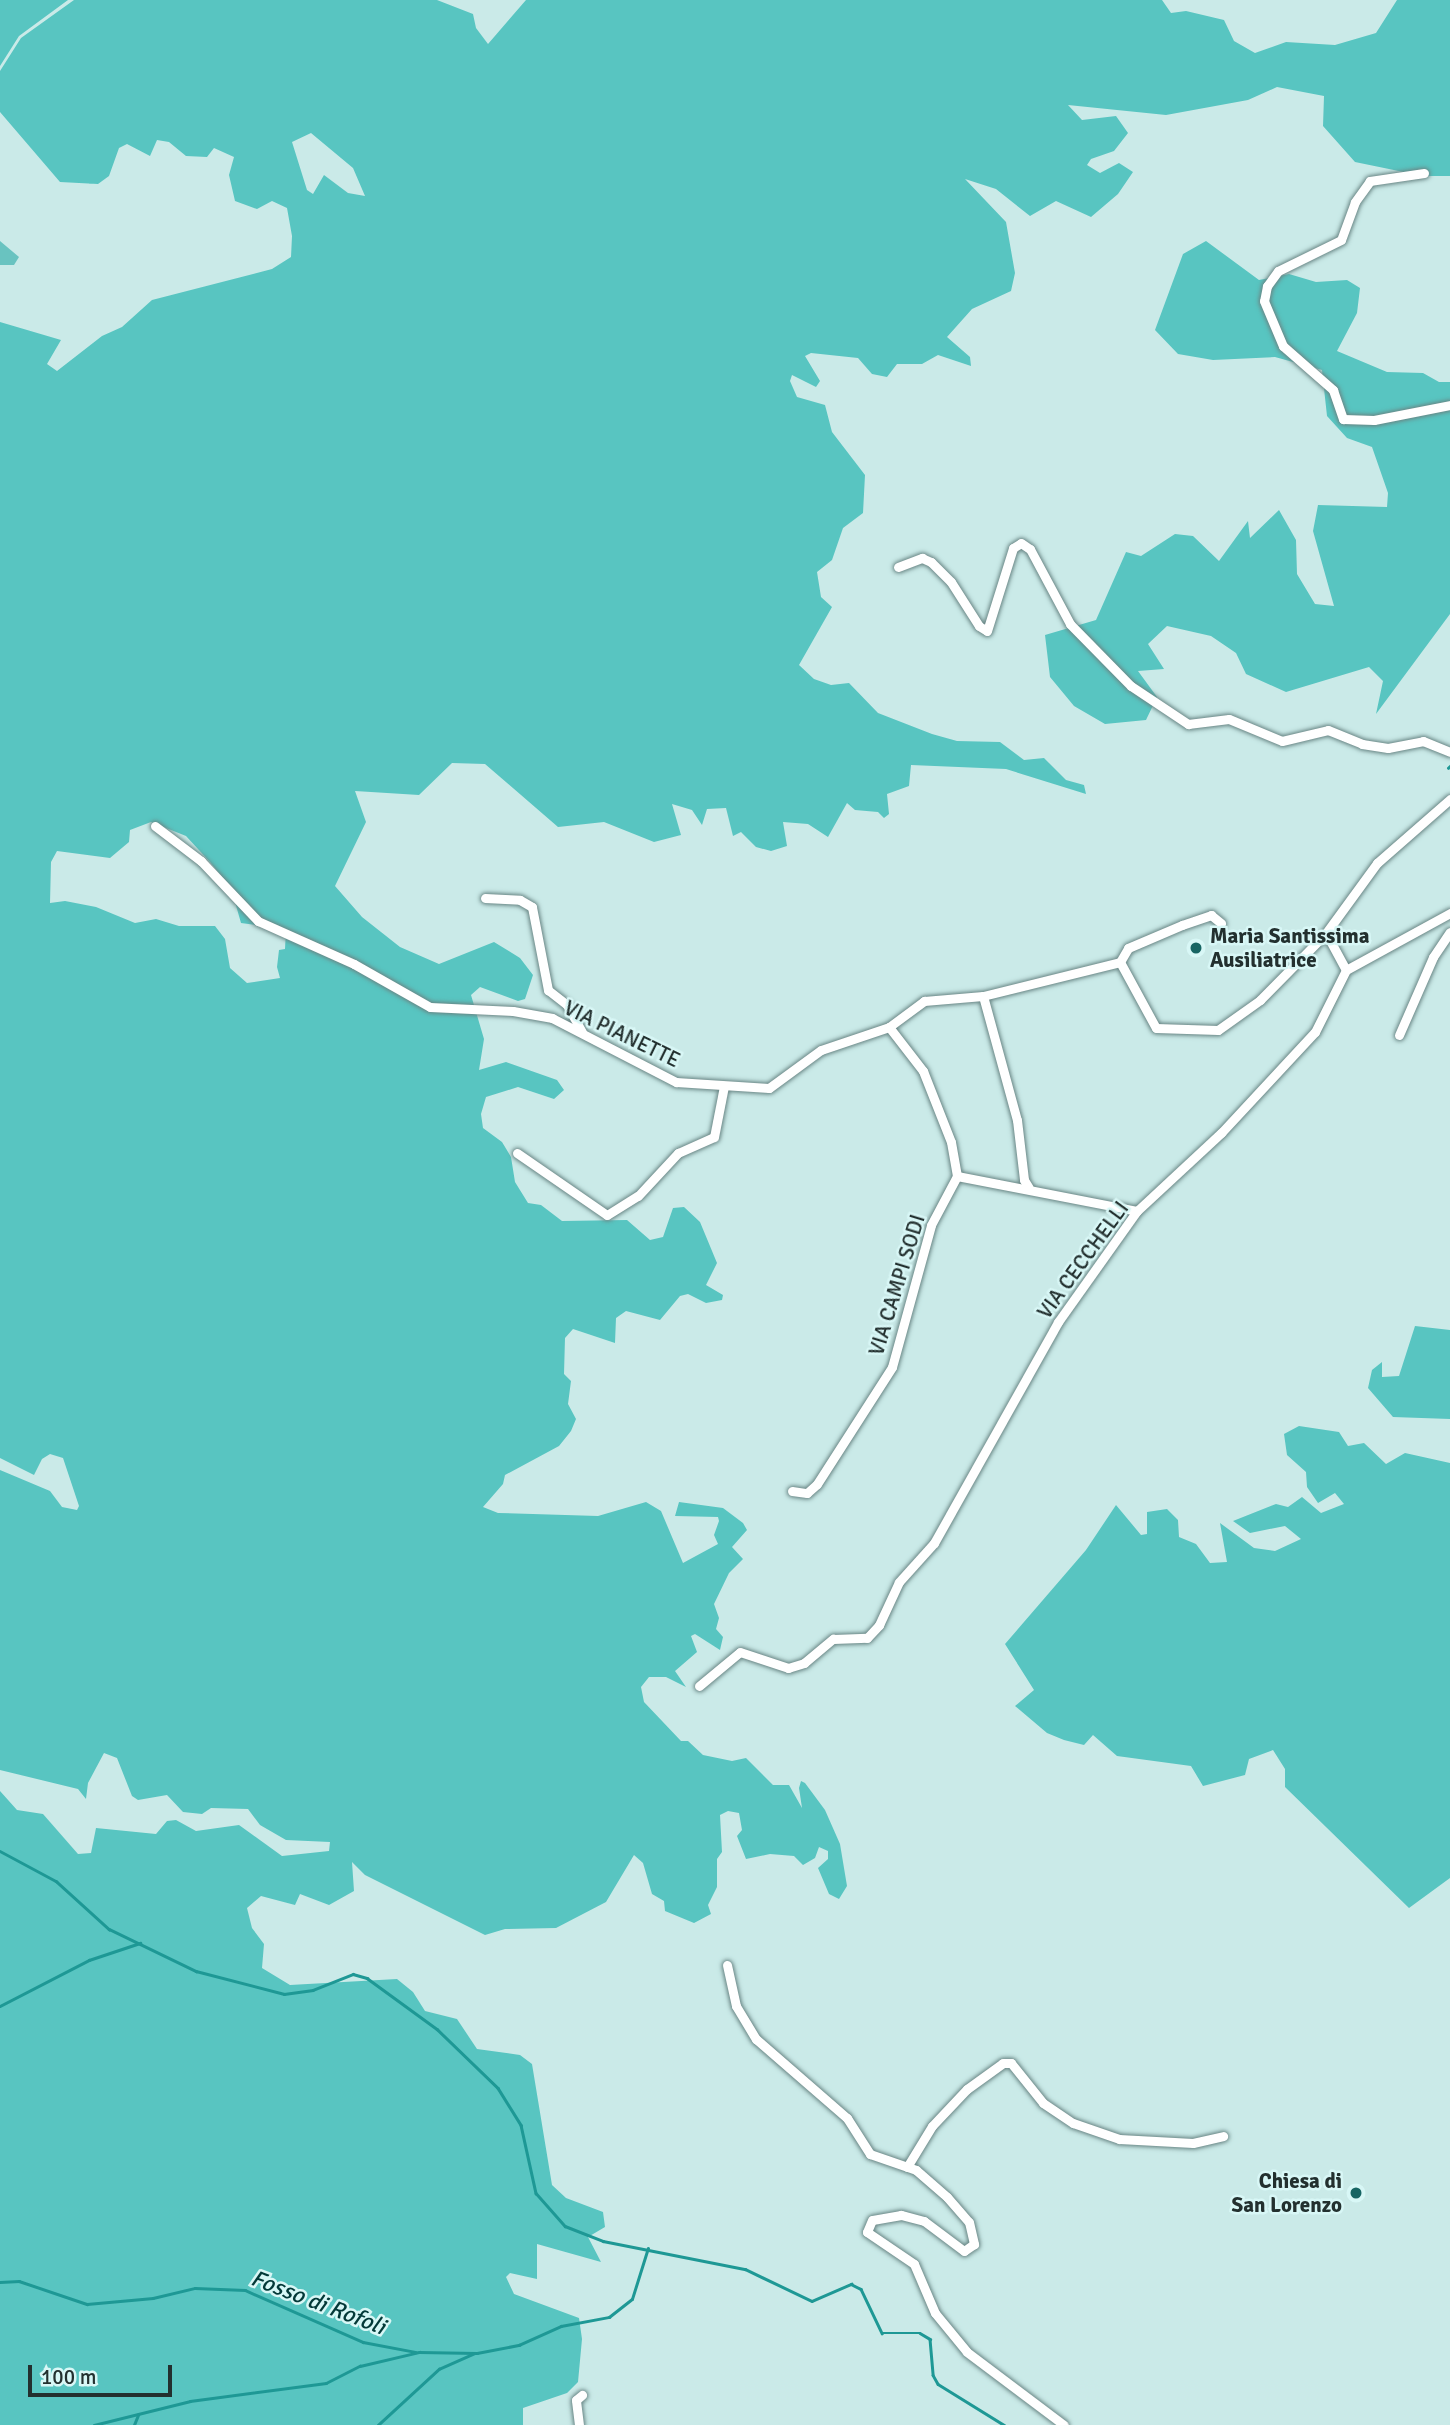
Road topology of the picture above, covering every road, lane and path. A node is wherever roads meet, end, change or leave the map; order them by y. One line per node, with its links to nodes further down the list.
1 (1424, 173): 2 (street)
2 (1450, 405)
3 (898, 567): 4 (street)
4 (1450, 751)
5 (1450, 799): 11 (street)
6 (156, 826): 16 (street, VIA PIANETTE)
7 (485, 898): 16 (street)
8 (1450, 913): 13 (street)
9 (1220, 923): 12 (street)
10 (1450, 932): 17 (street)
11 (1326, 933): 12 (street); 13 (street)
12 (1120, 962): 14 (street, VIA PIANETTE)
13 (1346, 971): 22 (street, VIA CECCHELLI)
14 (983, 996): 15 (street, VIA PIANETTE); 21 (street)
15 (889, 1027): 18 (street, VIA PIANETTE); 20 (street)
16 (582, 1032): 18 (street, VIA PIANETTE)
17 (1399, 1035)
18 (724, 1086): 19 (street)
19 (517, 1153)
20 (957, 1176): 21 (street); 23 (street, VIA CAMPI SODI)
21 (1029, 1188): 22 (street)
22 (1137, 1211): 24 (street, VIA CECCHELLI)
23 (792, 1491)
24 (699, 1686)
25 (727, 1965): 27 (street)
26 (1223, 2136): 27 (street)
27 (908, 2167): 30 (street)
28 (582, 2395): 29 (street)
29 (579, 2425)
30 (1065, 2425)

